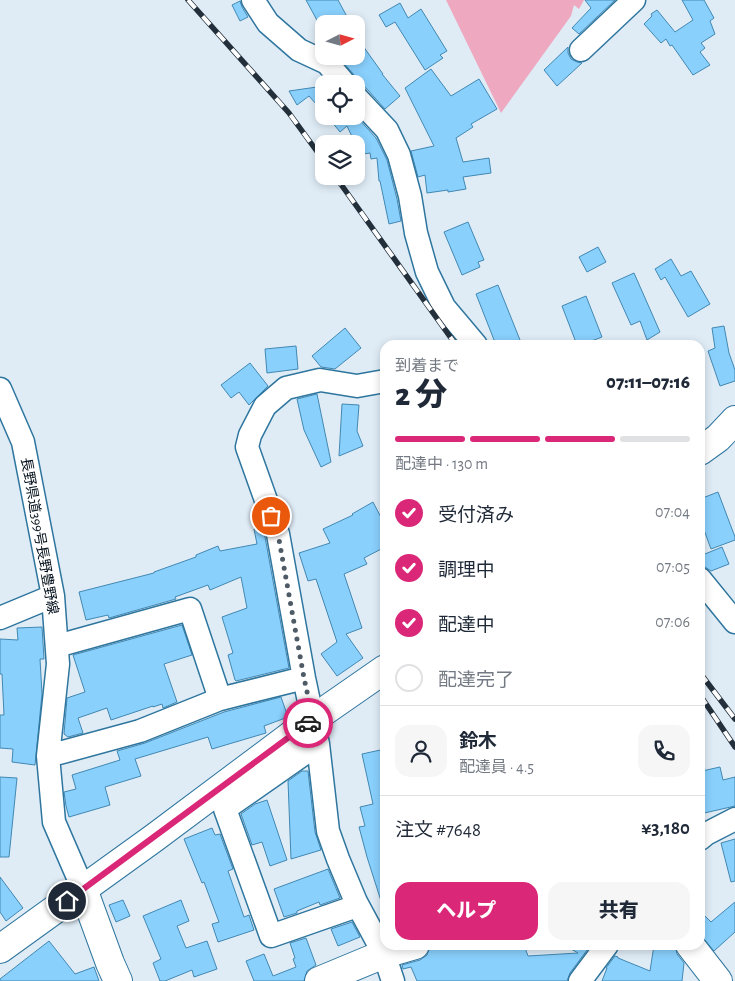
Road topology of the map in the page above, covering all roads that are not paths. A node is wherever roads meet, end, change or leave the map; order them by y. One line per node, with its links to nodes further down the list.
1 (253, 0): 4 (street)
2 (634, 0): 3 (street)
3 (581, 50)
4 (337, 75)
5 (365, 107): 6 (street)
6 (472, 340)
7 (380, 382): 15 (street)
8 (0, 390): 10 (street, 長野県道399号長野豊野線)
9 (705, 585): 12 (street)
10 (53, 596): 11 (street); 13 (street, 長野県道399号長野豊野線)
11 (0, 618)
12 (735, 622)
13 (57, 646): 16 (street); 18 (street, 長野県道399号長野豊野線)
14 (380, 673): 17 (main road)
15 (304, 678): 16 (street); 17 (street)
16 (220, 699): 18 (street)
17 (316, 731): 21 (main road); 22 (street); 22 (street)
18 (48, 756): 21 (street, 長野県道399号長野豊野線)
19 (735, 819): 20 (street)
20 (705, 835)
21 (83, 889): 23 (main road); 30 (main road)
22 (358, 906): 24 (street)
23 (1, 947)
24 (380, 947)
25 (382, 950): 29 (street)
26 (398, 950): 29 (main road)
27 (602, 950): 33 (street)
28 (694, 950): 34 (main road)
29 (384, 954): 31 (main road); 32 (street)
30 (118, 981)
31 (320, 981)
32 (393, 981)
33 (580, 981)
34 (718, 981)

